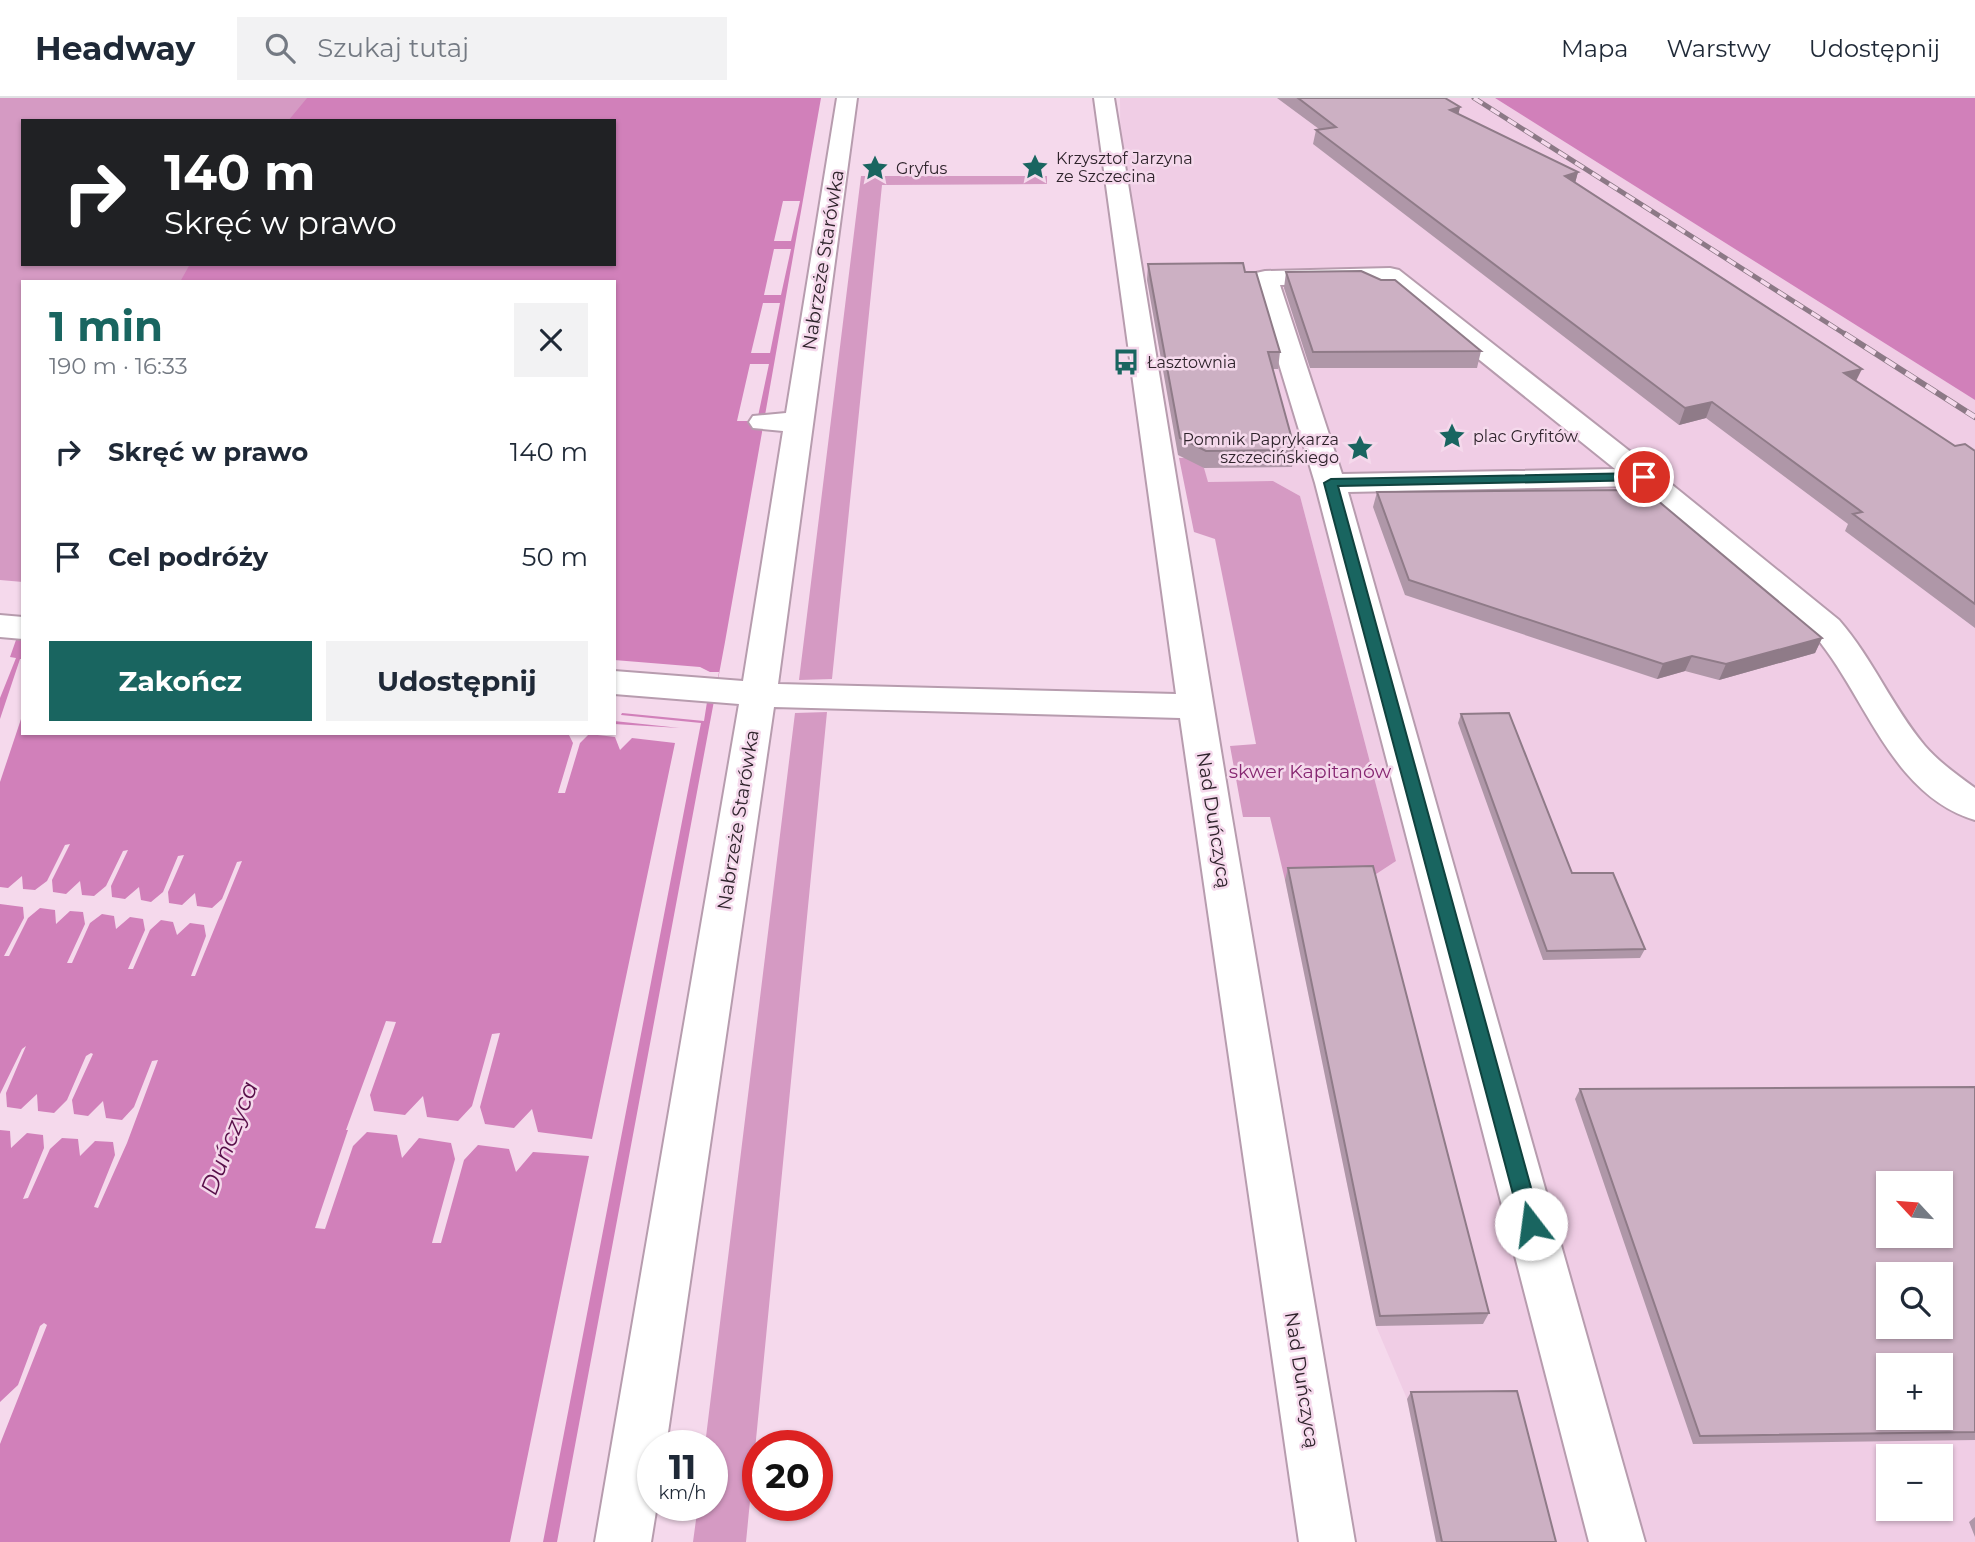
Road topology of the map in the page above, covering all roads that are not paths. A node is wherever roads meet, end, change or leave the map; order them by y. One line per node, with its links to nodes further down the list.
1 (847, 98): 6 (street, Nabrzeże Starówka)
2 (1104, 98): 7 (street, Nad Duńczycą)
3 (1644, 477): 4 (street); 4 (street); 8 (street)
4 (1331, 483): 11 (street)
5 (616, 682): 6 (street)
6 (758, 694): 7 (street); 9 (street, Nabrzeże Starówka)
7 (1196, 706): 10 (street, Nad Duńczycą)
8 (1975, 806)
9 (623, 1542)
10 (1327, 1542)
11 (1617, 1542)

